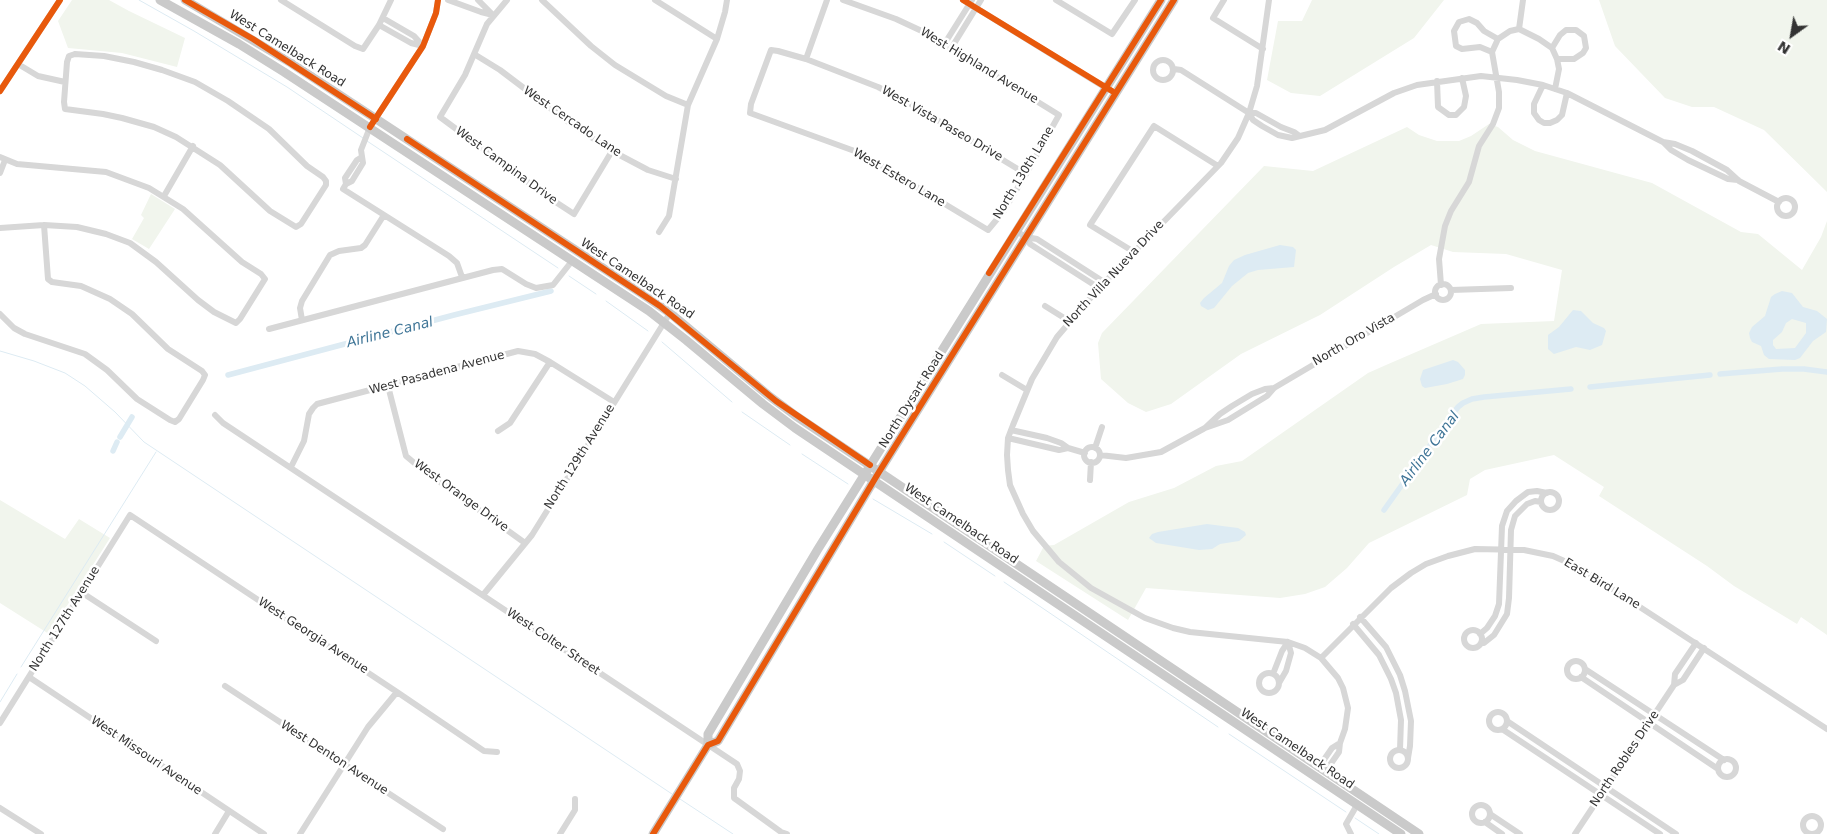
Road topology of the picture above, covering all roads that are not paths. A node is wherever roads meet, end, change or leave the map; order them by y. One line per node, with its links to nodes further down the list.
1 (60, 0): 42 (street)
2 (160, 0): 59 (main road, West Camelback Road)
3 (185, 0): 58 (main road, West Camelback Road)
4 (282, 0): 29 (street)
5 (390, 0): 28 (street)
6 (438, 0): 34 (street)
7 (448, 0): 26 (street)
8 (479, 0): 26 (street); 27 (street)
9 (507, 0): 27 (street)
10 (542, 0): 54 (street)
11 (654, 0): 31 (street)
12 (727, 0): 31 (street)
13 (827, 0): 40 (street)
14 (843, 0): 33 (street, West Highland Avenue)
15 (962, 0): 24 (street)
16 (981, 0): 25 (street)
17 (1056, 0): 18 (street)
18 (1135, 0)
19 (1161, 0): 49 (main road, North Dysart Road)
20 (1174, 0): 52 (main road, North Dysart Road)
21 (1224, 0): 37 (street)
22 (1269, 0): 37 (street, North Villa Nueva Drive)
23 (1523, 0): 30 (street)
24 (970, 2): 25 (street); 33 (street)
25 (976, 8): 35 (street); 49 (street)
26 (475, 10): 27 (street)
27 (494, 14): 39 (street)
28 (383, 18): 29 (street); 34 (street)
29 (379, 25): 34 (street)
30 (1519, 29): 32 (street); 36 (street)
31 (717, 39): 54 (street)
32 (1498, 39): 38 (street); 38 (street)
33 (945, 43): 35 (street, West Highland Avenue)
34 (423, 46): 58 (street)
35 (952, 47): 57 (street, West Highland Avenue)
36 (1552, 48): 41 (street); 41 (street)
37 (1263, 49): 56 (street, North Villa Nueva Drive)
38 (1492, 52): 44 (street)
39 (474, 54): 62 (street, West Cercado Lane); 62 (street, West Campina Drive)
40 (806, 59): 55 (street, West Vista Paseo Drive); 68 (street, West Vista Paseo Drive)
41 (1558, 59): 50 (street)
42 (18, 64): 46 (street); 51 (street)
43 (1174, 69): 56 (street)
44 (1496, 77): 45 (street); 48 (street); 83 (street)
45 (1462, 78): 47 (street); 47 (street)
46 (65, 82): 61 (street); 61 (street)
47 (1437, 82): 56 (street)
48 (1542, 85): 50 (street); 53 (street)
49 (1106, 88): 52 (street); 77 (main road, North Dysart Road)
50 (1555, 89): 53 (street)
51 (0, 91)
52 (1115, 93): 79 (main road, North Dysart Road)
53 (1566, 93): 60 (street)
54 (688, 105): 69 (street)
55 (750, 113): 76 (street, West Estero Lane)
56 (1249, 113): 65 (street, North Villa Nueva Drive)
57 (1059, 115): 68 (street, North 130th Lane)
58 (376, 118): 59 (street); 89 (main road, West Camelback Road)
59 (369, 131): 73 (street); 81 (main road, West Camelback Road)
60 (1663, 142): 63 (street); 66 (street)
61 (193, 146): 71 (street)
62 (612, 150): 69 (street, West Cercado Lane)
63 (1704, 157): 66 (street); 70 (street)
64 (3, 159): 67 (street); 71 (street)
65 (1218, 166): 80 (street, North Villa Nueva Drive); 80 (street)
66 (1700, 166): 70 (street)
67 (0, 173)
68 (1026, 174): 76 (street, North 130th Lane)
69 (676, 178): 78 (street)
70 (1739, 180): 72 (street)
71 (164, 196): 74 (street)
72 (1779, 202)
73 (384, 215): 82 (street); 91 (street)
74 (44, 225): 75 (street); 90 (street)
75 (0, 228)
76 (988, 230)
77 (1016, 231): 79 (street); 114 (main road, North Dysart Road)
78 (659, 232)
79 (1026, 237): 84 (street); 116 (main road, North Dysart Road)
80 (1134, 252): 84 (street, North Villa Nueva Drive)
81 (570, 264): 82 (street); 93 (main road, West Camelback Road)
82 (462, 277): 91 (street)
83 (1441, 284): 86 (street); 87 (street)
84 (1102, 285): 92 (street, North Villa Nueva Drive)
85 (1511, 288): 86 (street)
86 (1451, 290): 87 (street)
87 (1436, 294): 99 (street, North Oro Vista)
88 (1045, 306): 92 (street)
89 (670, 313): 93 (street, North 129th Avenue); 97 (main road, West Camelback Road)
90 (0, 314)
91 (302, 320): 94 (street)
92 (1069, 321): 100 (street, North Villa Nueva Drive)
93 (664, 322): 101 (main road, West Camelback Road); 102 (street, North 129th Avenue)
94 (269, 329)
95 (550, 362): 98 (street, West Pasadena Avenue); 102 (street, West Pasadena Avenue); 107 (street)
96 (1002, 375): 100 (street)
97 (755, 383): 101 (main road); 114 (main road, West Camelback Road)
98 (388, 386): 115 (street, West Pasadena Avenue); 125 (street, West Orange Drive)
99 (1274, 388): 105 (street, North Oro Vista); 105 (street, North Oro Vista)
100 (1026, 390): 106 (street, North Villa Nueva Drive)
101 (747, 391): 117 (main road, West Camelback Road)
102 (614, 402): 125 (street, North 129th Avenue)
103 (215, 415): 115 (street, West Colter Street)
104 (1102, 427): 110 (street)
105 (1205, 428): 112 (street, North Oro Vista)
106 (1011, 430): 108 (street, North Villa Nueva Drive); 109 (street)
107 (498, 431)
108 (1008, 438): 109 (street); 142 (street, North Villa Nueva Drive)
109 (1068, 448): 111 (street)
110 (1096, 448): 111 (street); 112 (street)
111 (1085, 453): 113 (street)
112 (1100, 455): 113 (street)
113 (1091, 462): 119 (street)
114 (870, 465): 116 (main road, West Camelback Road); 117 (main road, North Dysart Road)
115 (291, 467): 133 (street, West Colter Street)
116 (880, 472): 118 (main road, North Dysart Road); 128 (main road, West Camelback Road)
117 (864, 474): 118 (main road, West Camelback Road); 134 (main road, North Dysart Road)
118 (874, 480): 129 (main road, West Camelback Road); 135 (main road, North Dysart Road)
119 (1090, 480)
120 (1547, 493): 121 (street); 122 (street); 122 (street)
121 (1514, 502): 123 (street); 126 (street)
122 (1542, 502): 123 (street)
123 (1521, 508): 127 (street)
124 (130, 515): 130 (street, North 127th Avenue); 157 (street, West Georgia Avenue)
125 (525, 543): 133 (street, North 129th Avenue)
126 (1502, 548): 127 (street, East Bird Lane); 131 (street); 136 (street, East Bird Lane)
127 (1510, 549): 132 (street); 143 (street, East Bird Lane)
128 (1012, 561): 129 (main road); 161 (main road, West Camelback Road)
129 (1007, 569): 163 (main road, West Camelback Road)
130 (82, 592): 141 (street); 151 (street, North 127th Avenue)
131 (1500, 592): 132 (street); 137 (street)
132 (1510, 592): 139 (street)
133 (483, 595): 171 (street, West Colter Street)
134 (785, 606): 135 (main road); 171 (main road, North Dysart Road)
135 (795, 612): 171 (main road, North Dysart Road)
136 (1360, 617): 138 (street, East Bird Lane); 146 (street)
137 (1493, 619): 139 (street); 140 (street)
138 (1354, 624): 147 (street, East Bird Lane); 148 (street)
139 (1502, 624): 144 (street)
140 (1480, 634): 144 (street); 144 (street)
141 (156, 641)
142 (1288, 642): 147 (street, North Villa Nueva Drive); 150 (street); 153 (street)
143 (1696, 642): 145 (street, East Bird Lane); 154 (street, North Robles Drive)
144 (1481, 643)
145 (1704, 648): 154 (street, North Robles Drive); 168 (street, East Bird Lane)
146 (1389, 653): 148 (street); 159 (street)
147 (1321, 658): 180 (street, North Villa Nueva Drive)
148 (1381, 659): 160 (street)
149 (1585, 669): 152 (street); 152 (street); 156 (street)
150 (1273, 674): 153 (street); 153 (street)
151 (29, 677): 165 (street, North 127th Avenue); 189 (street, West Missouri Avenue)
152 (1581, 677): 158 (street)
153 (1279, 683)
154 (1674, 685): 162 (street, North Robles Drive)
155 (225, 686): 179 (street, West Denton Avenue)
156 (1615, 689): 158 (street); 162 (street)
157 (397, 692): 175 (street, West Georgia Avenue); 179 (street)
158 (1610, 697): 166 (street)
159 (1408, 702): 160 (street); 176 (street)
160 (1398, 704): 174 (street)
161 (1236, 712): 163 (main road); 180 (main road, West Camelback Road)
162 (1654, 715): 166 (street, North Robles Drive); 170 (street)
163 (1231, 720): 183 (main road, West Camelback Road)
164 (1507, 721): 167 (street); 167 (street); 169 (street)
165 (0, 723)
166 (1649, 723): 173 (street); 184 (street, North Robles Drive)
167 (1502, 729): 172 (street)
168 (1827, 729)
169 (1535, 740): 172 (street); 178 (street)
170 (1692, 740): 173 (street); 177 (street)
171 (708, 745): 197 (street, West Colter Street); 203 (main road, North Dysart Road)
172 (1530, 748): 182 (street)
173 (1686, 748): 181 (street)
174 (1400, 750): 176 (street); 176 (street)
175 (496, 752)
176 (1408, 758)
177 (1724, 760): 181 (street); 181 (street)
178 (1568, 762): 182 (street); 184 (street)
179 (343, 764): 195 (street, West Denton Avenue); 201 (street)
180 (1323, 769): 183 (main road); 206 (main road, West Camelback Road)
181 (1718, 769)
182 (1563, 770): 185 (street)
183 (1317, 778): 188 (main road, West Camelback Road)
184 (1606, 787): 185 (street, North Robles Drive); 190 (street)
185 (1601, 795): 192 (street); 209 (street, North Robles Drive)
186 (575, 799): 202 (street)
187 (0, 808): 198 (street)
188 (1355, 809): 204 (street); 205 (main road, West Camelback Road)
189 (229, 811): 199 (street); 200 (street, West Missouri Avenue)
190 (1644, 813): 192 (street); 211 (street)
191 (1490, 814): 193 (street); 193 (street); 208 (street)
192 (1640, 820): 210 (street)
193 (1485, 822): 207 (street)
194 (1820, 824): 196 (street); 213 (street); 213 (street)
195 (442, 829)
196 (1827, 829)
197 (783, 833)
198 (41, 834)
199 (215, 834)
200 (264, 834)
201 (300, 834)
202 (560, 834)
203 (653, 834)
204 (1351, 834)
205 (1401, 834)
206 (1419, 834)
207 (1502, 834)
208 (1520, 834)
209 (1575, 834)
210 (1660, 834)
211 (1675, 834): 212 (street)
212 (1684, 834)
213 (1815, 834)

